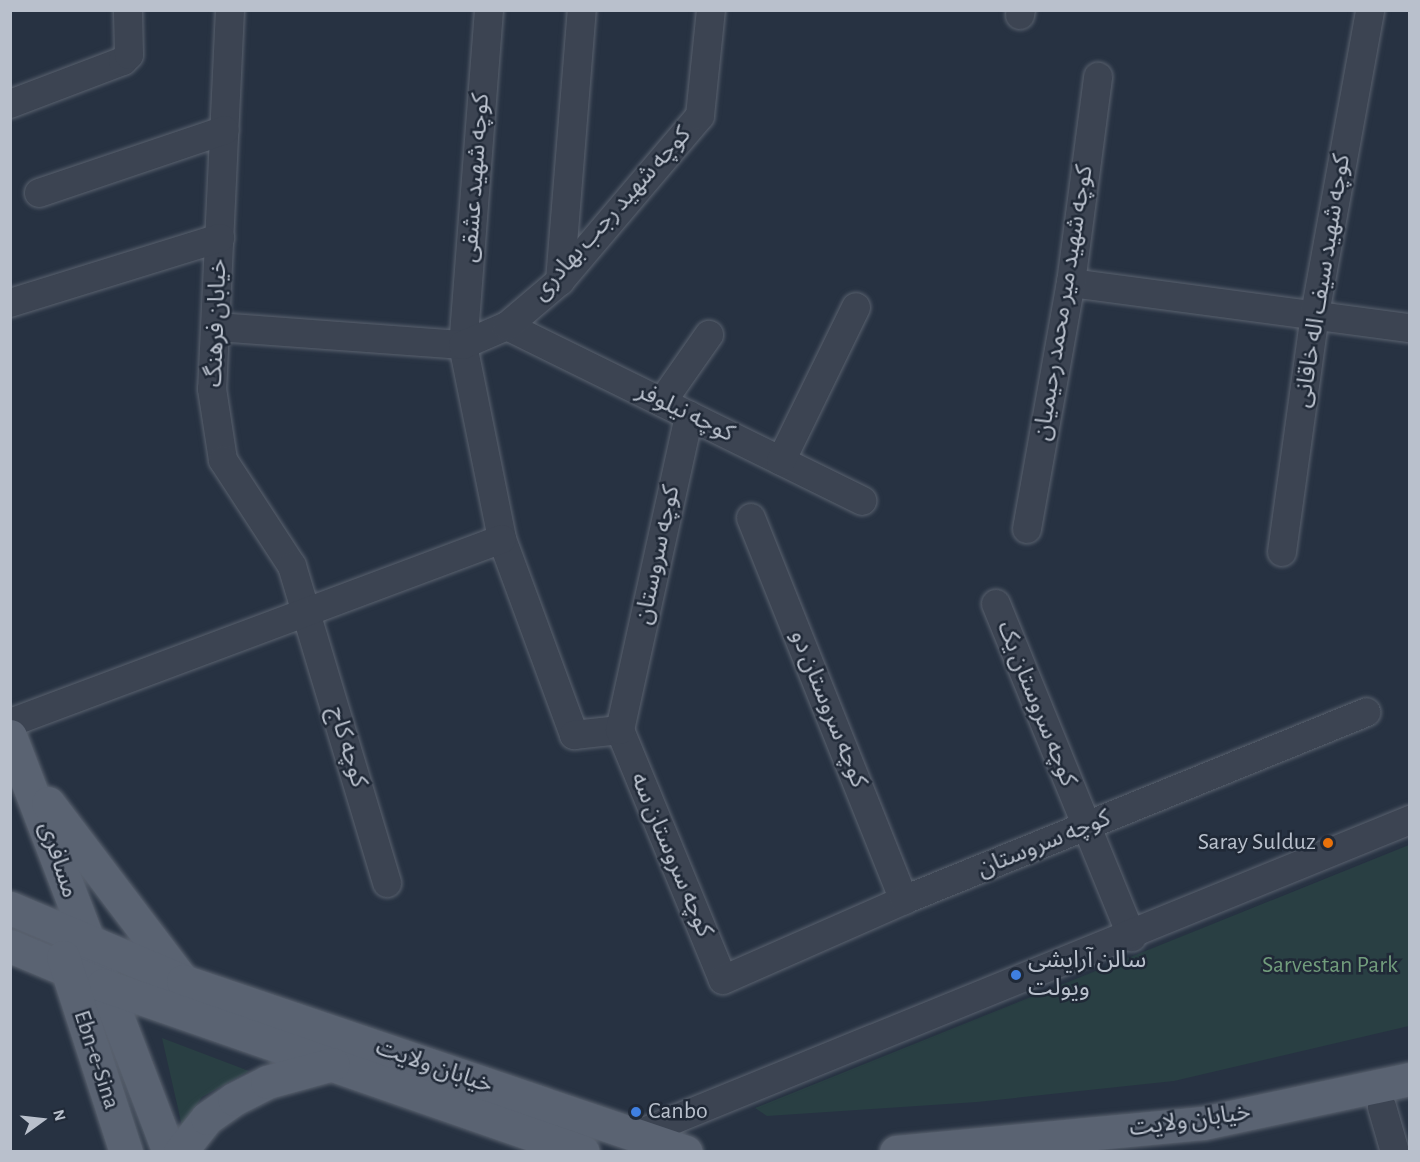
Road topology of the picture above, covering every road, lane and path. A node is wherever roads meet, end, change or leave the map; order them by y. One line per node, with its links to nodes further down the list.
1 (129, 10): 8 (street)
2 (230, 10): 9 (street, خیابان فرهنگ)
3 (489, 10): 21 (street, کوچه شهید عشقی)
4 (582, 10): 12 (street)
5 (711, 10): 12 (street, کوچه شهید رجب بهادری)
6 (1370, 10): 16 (street, کوچه شهید سیف اله خاقانی)
7 (1098, 77): 13 (street, کوچه شهید میر محمد رحیمیان)
8 (10, 104)
9 (225, 130): 10 (street); 11 (street, خیابان فرهنگ)
10 (39, 193)
11 (220, 238): 14 (street); 18 (street, خیابان فرهنگ)
12 (560, 281): 17 (street, کوچه شهید رجب بهادری)
13 (1071, 283): 16 (street); 27 (street, کوچه شهید میر محمد رحیمیان)
14 (10, 303)
15 (856, 307): 24 (street)
16 (1314, 314): 19 (street); 29 (street, کوچه شهید سیف اله خاقانی)
17 (507, 326): 21 (street, کوچه شهید رجب بهادری); 22 (street, کوچه نیلوفر)
18 (217, 327): 21 (street); 31 (street, خیابان فرهنگ)
19 (1410, 328)
20 (709, 335): 22 (street)
21 (463, 345): 28 (street, کوچه شهید عشقی)
22 (662, 402): 23 (street, کوچه نیلوفر)
23 (689, 415): 24 (street, کوچه نیلوفر); 34 (street, کوچه سروستان)
24 (781, 461): 25 (street, کوچه نیلوفر)
25 (862, 501)
26 (751, 518): 40 (street, کوچه سروستان دو)
27 (1027, 529)
28 (502, 539): 31 (street); 34 (street, کوچه شهید عشقی)
29 (1282, 552)
30 (996, 604): 38 (street, کوچه سروستان یک)
31 (306, 612): 33 (street); 39 (street, کوچه کاج)
32 (1366, 712): 38 (street, کوچه سروستان)
33 (10, 723)
34 (620, 730): 47 (street, کوچه سروستان سه)
35 (10, 736): 36 (main road, مسافری)
36 (19, 778): 42 (main road, مسافری); 44 (main road, مسافری); 48 (main road)
37 (1410, 820): 43 (street)
38 (1086, 827): 40 (street, کوچه سروستان); 43 (street, کوچه سروستان یک)
39 (387, 883)
40 (904, 900): 47 (street, کوچه سروستان)
41 (10, 908): 42 (main road, خیابان ولایت)
42 (56, 927): 44 (main road, خیابان ولایت); 46 (main road, مسافری)
43 (1132, 937): 53 (street)
44 (87, 940): 48 (main road, خیابان ولایت); 49 (main road, مسافری)
45 (10, 946): 46 (main road, خیابان ولایت)
46 (66, 969): 49 (main road, خیابان ولایت); 55 (main road, Ebn-e-Sina)
47 (723, 980)
48 (183, 981): 53 (main road, خیابان ولایت)
49 (103, 985): 50 (main road, خیابان ولایت); 56 (main road, Ebn-e-Sina)
50 (333, 1064): 54 (main road, خیابان ولایت); 57 (main road)
51 (1410, 1078): 59 (main road, خیابان ولایت)
52 (1396, 1104): 60 (main road, خیابان ولایت); 61 (street)
53 (634, 1136): 58 (main road, خیابان ولایت)
54 (575, 1150)
55 (126, 1152)
56 (169, 1152)
57 (180, 1152)
58 (686, 1152)
59 (896, 1152)
60 (1128, 1152)
61 (1395, 1152)

